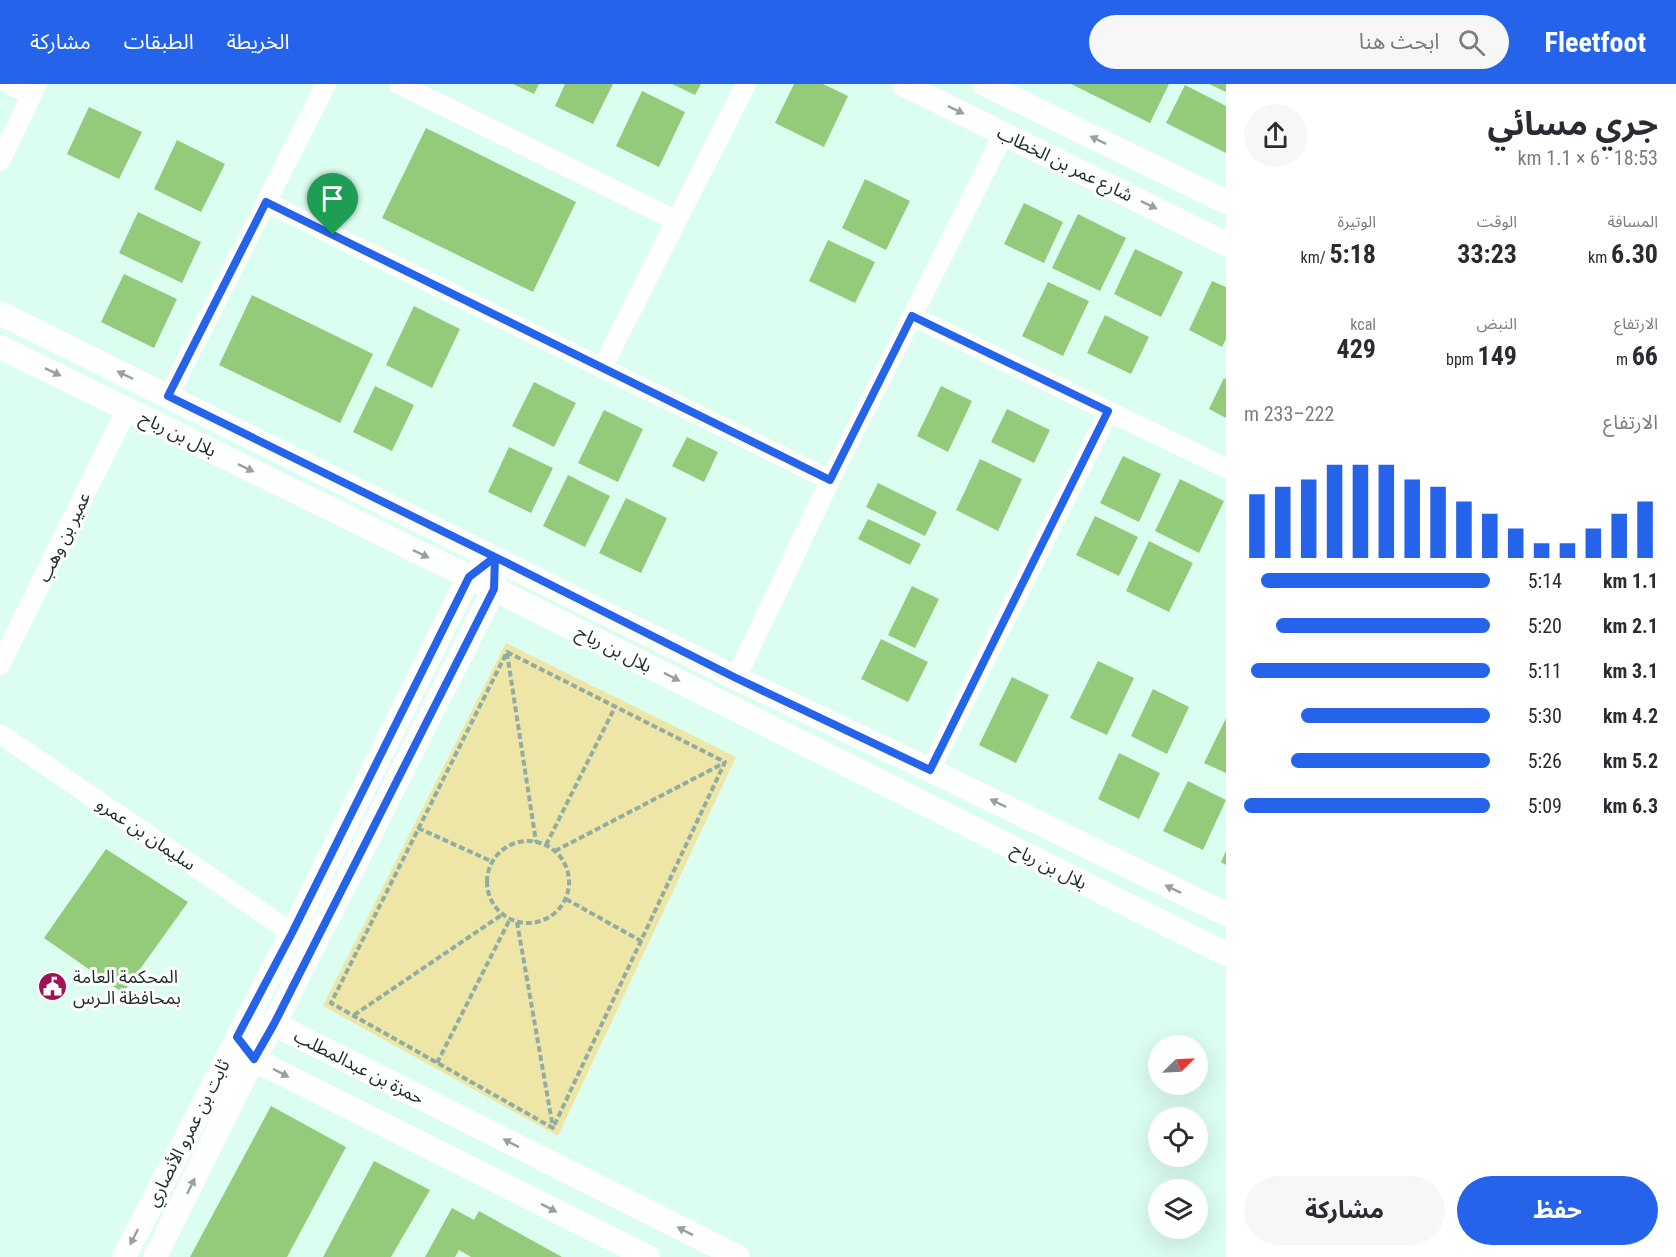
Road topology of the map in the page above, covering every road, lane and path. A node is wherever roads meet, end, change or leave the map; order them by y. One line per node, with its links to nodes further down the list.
1 (9, 84): 7 (street)
2 (326, 84): 11 (street)
3 (399, 84): 13 (street)
4 (746, 84): 13 (street)
5 (903, 84): 9 (street, شارع عمر بن الخطاب, one-way to 9)
6 (984, 84): 8 (street, شارع عمر بن الخطاب)
7 (35, 90): 10 (street)
8 (1020, 92): 12 (street, شارع عمر بن الخطاب, one-way to 8)
9 (1004, 133): 14 (street, شارع عمر بن الخطاب, one-way to 14); 16 (street)
10 (0, 161)
11 (266, 202): 18 (street); 19 (street)
12 (1226, 202)
13 (677, 221): 18 (street)
14 (1226, 243)
15 (0, 314): 19 (street, بلال بن رباح, one-way to 15)
16 (912, 316): 21 (street); 23 (street)
17 (0, 347): 20 (street, بلال بن رباح, one-way to 20)
18 (602, 368): 23 (street)
19 (168, 396): 24 (street, بلال بن رباح)
20 (127, 409): 25 (street, بلال بن رباح, one-way to 25); 28 (street, عمير بن وهب)
21 (1108, 411): 22 (street); 33 (street)
22 (1226, 468)
23 (830, 480): 29 (street)
24 (495, 557): 25 (street, ثابت بن عمرو الأنصاري); 26 (street, ثابت بن عمرو الأنصاري); 29 (street, بلال بن رباح)
25 (469, 577): 26 (street, بلال بن رباح); 44 (street, ثابت بن عمرو الأنصاري)
26 (494, 589): 46 (street, بلال بن رباح, one-way to 46); 48 (street, ثابت بن عمرو الأنصاري)
27 (507, 652): 30 (path); 34 (path); 35 (path)
28 (0, 665)
29 (736, 678): 33 (street, بلال بن رباح)
30 (615, 707): 32 (path); 36 (path)
31 (0, 734): 44 (street, سليمان بن عمرو)
32 (725, 762): 37 (path); 45 (path)
33 (930, 770): 41 (street, بلال بن رباح, one-way to 33)
34 (418, 828): 38 (path); 47 (path)
35 (536, 842): 36 (path); 38 (path)
36 (546, 845): 37 (path)
37 (555, 851): 39 (path)
38 (493, 862): 40 (path)
39 (565, 899): 43 (path); 45 (path)
40 (503, 914): 42 (path); 47 (path)
41 (1226, 914)
42 (510, 919): 43 (path); 51 (path)
43 (517, 921): 52 (path)
44 (292, 933): 49 (street, ثابت بن عمرو الأنصاري)
45 (641, 941): 52 (path)
46 (1226, 954)
47 (354, 1016): 51 (path)
48 (274, 1024): 49 (street, حمزة بن عبدالمطلب); 50 (street, ثابت بن عمرو الأنصاري); 56 (street, حمزة بن عبدالمطلب, one-way to 48)
49 (237, 1037): 50 (street); 53 (street, ثابت بن عمرو الأنصاري, one-way to 53)
50 (254, 1059): 54 (street, ثابت بن عمرو الأنصاري, one-way to 50); 55 (street, one-way to 55)
51 (437, 1063): 52 (path)
52 (553, 1128)
53 (124, 1257)
54 (155, 1257)
55 (648, 1257)
56 (738, 1257)

